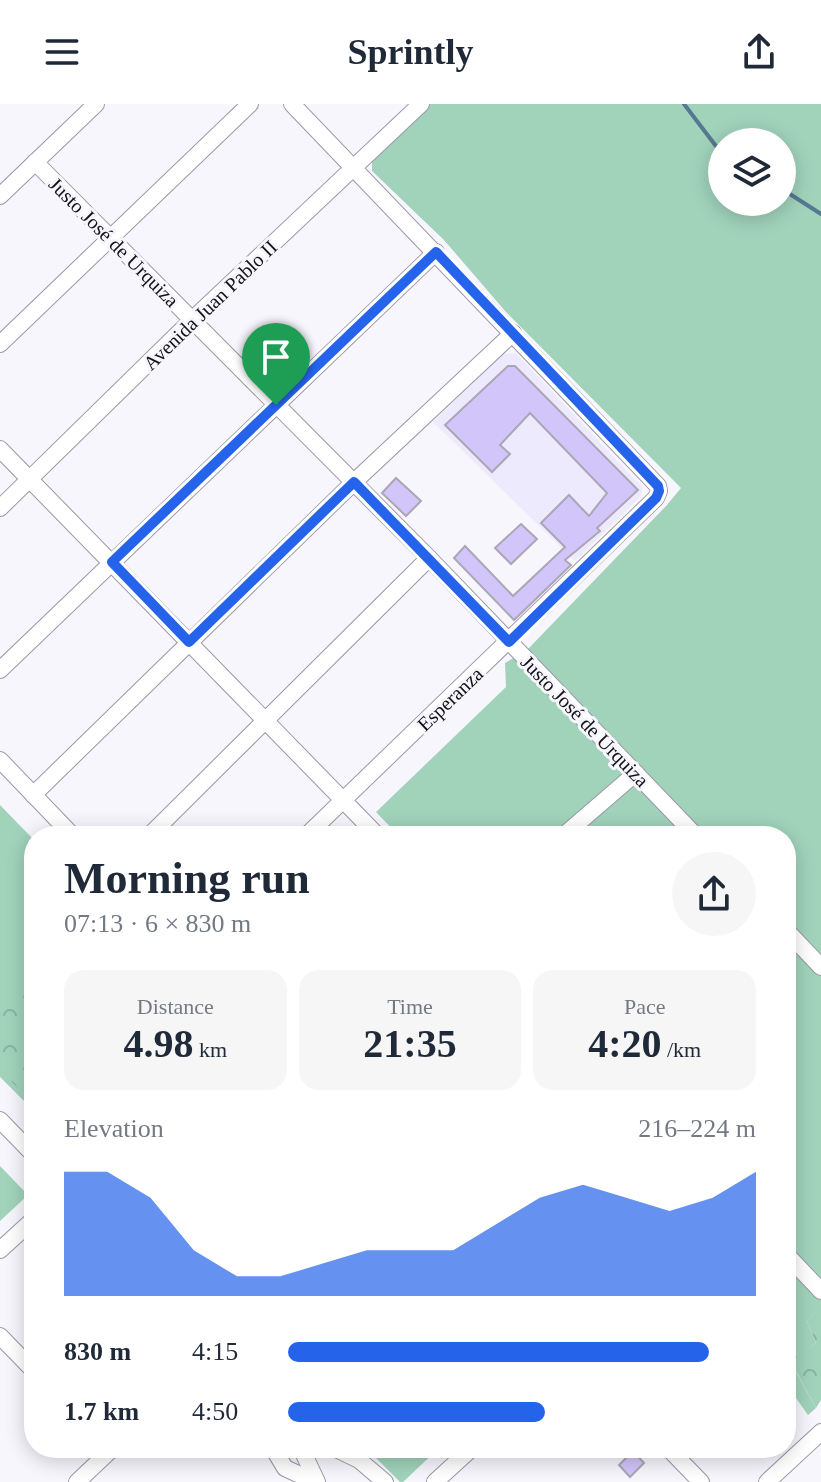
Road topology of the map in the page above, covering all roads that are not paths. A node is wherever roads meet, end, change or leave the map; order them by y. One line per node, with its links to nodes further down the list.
1 (96, 104): 5 (street)
2 (250, 104): 8 (street)
3 (292, 104): 6 (street)
4 (421, 104): 6 (street, Avenida Juan Pablo II)
5 (35, 162): 7 (street); 8 (street, Justo José de Urquiza)
6 (354, 169): 9 (street); 10 (street, Avenida Juan Pablo II)
7 (0, 196)
8 (110, 239): 10 (street, Justo José de Urquiza); 12 (street)
9 (436, 252): 11 (street); 13 (street)
10 (192, 320): 13 (street, Justo José de Urquiza); 15 (street, Avenida Juan Pablo II)
11 (513, 333): 16 (street); 21 (street, Esperanza)
12 (0, 344)
13 (276, 405): 16 (street, Justo José de Urquiza); 19 (street)
14 (0, 449): 15 (street)
15 (29, 481): 17 (street, Avenida Juan Pablo II); 19 (street)
16 (354, 482): 18 (street, Justo José de Urquiza); 20 (street)
17 (0, 508)
18 (429, 558): 21 (street, Justo José de Urquiza); 23 (street)
19 (112, 562): 20 (street); 22 (street)
20 (189, 642): 23 (street); 26 (street)
21 (509, 642): 25 (street, Justo José de Urquiza); 27 (street, Esperanza)
22 (0, 670)
23 (265, 720): 27 (street); 29 (street)
24 (0, 760): 26 (street)
25 (636, 773): 32 (street); 33 (street, Justo José de Urquiza)
26 (33, 795): 28 (street)
27 (343, 801): 30 (street, Esperanza); 31 (street)
28 (63, 826)
29 (159, 826)
30 (317, 826)
31 (368, 826)
32 (575, 826)
33 (686, 826)
34 (796, 941): 35 (street)
35 (821, 967)
36 (0, 1120): 37 (street)
37 (24, 1145)
38 (24, 1228): 39 (street)
39 (0, 1250)
40 (796, 1265): 41 (street)
41 (821, 1291)
42 (0, 1336): 43 (street)
43 (24, 1361)
44 (821, 1432): 45 (street)
45 (796, 1455)
46 (102, 1458): 53 (street)
47 (279, 1458): 54 (street)
48 (305, 1458): 54 (street)
49 (355, 1458): 55 (street)
50 (461, 1458): 56 (street)
51 (678, 1458): 57 (street)
52 (793, 1458): 58 (street)
53 (77, 1482)
54 (316, 1482)
55 (385, 1482)
56 (435, 1482)
57 (701, 1482)
58 (767, 1482)

